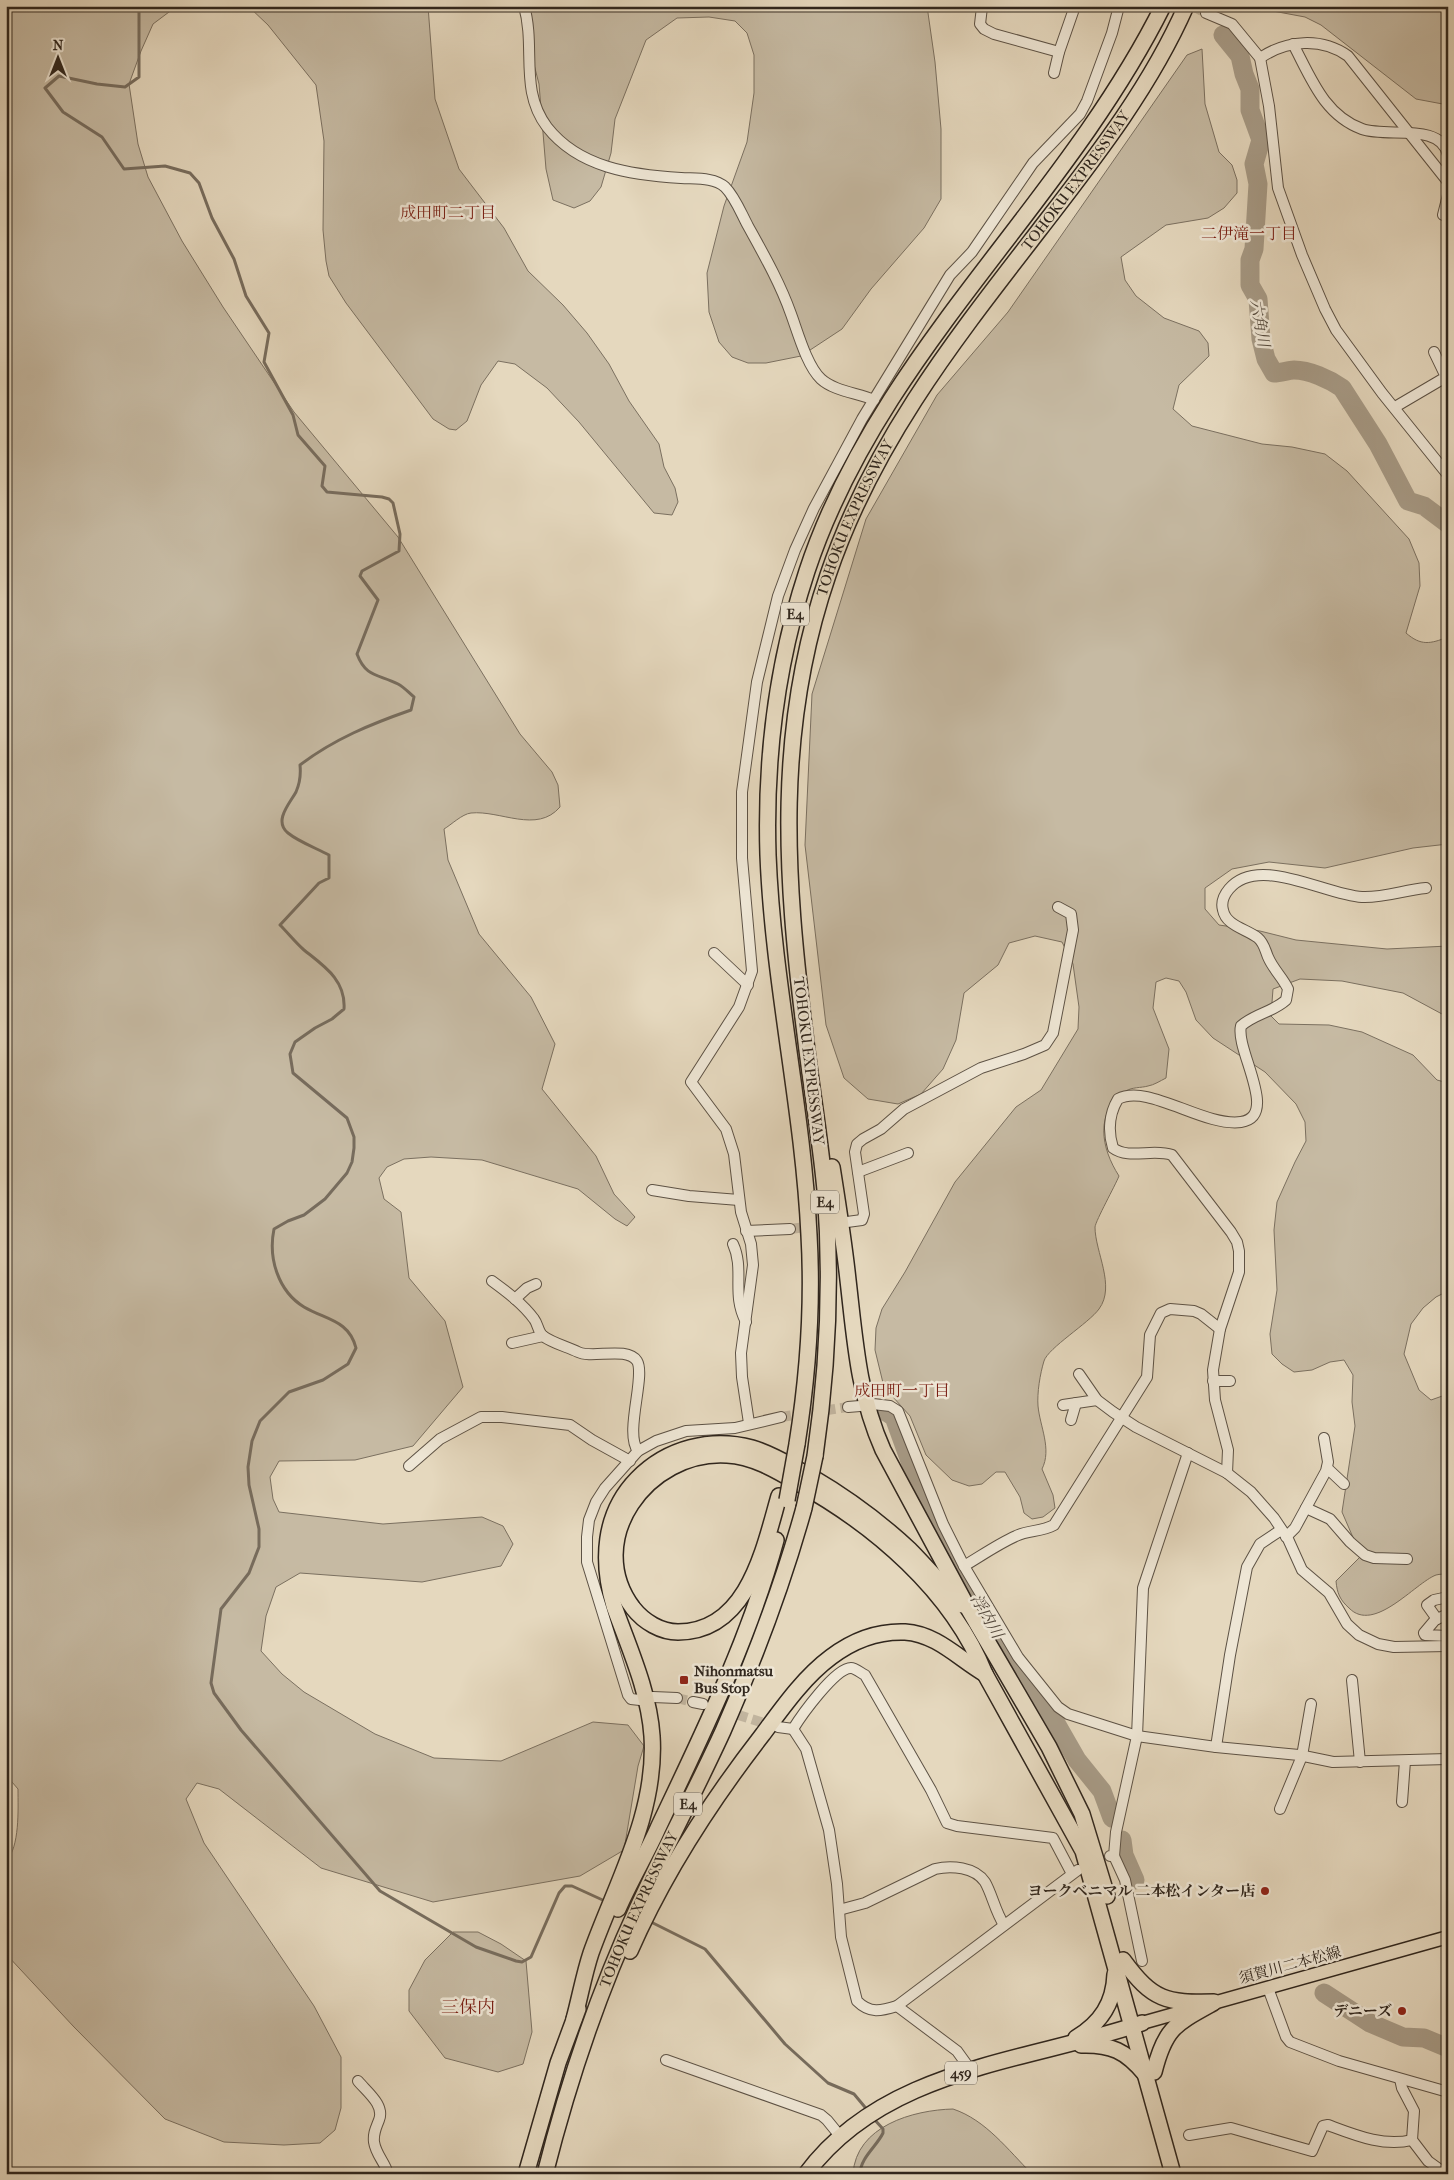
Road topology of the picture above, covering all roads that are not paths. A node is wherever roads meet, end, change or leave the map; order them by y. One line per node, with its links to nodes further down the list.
1 (524, 6): 18 (street)
2 (1075, 6): 9 (street)
3 (1119, 6): 18 (street)
4 (1163, 6): 62 (highway, TOHOKU EXPRESSWAY / E4, bridge)
5 (1186, 6): 23 (highway, TOHOKU EXPRESSWAY / E4)
6 (982, 7): 9 (street)
7 (1206, 12): 10 (street)
8 (1293, 44): 10 (street); 12 (street); 12 (street)
9 (1059, 52): 11 (street)
10 (1260, 58): 19 (street)
11 (1054, 73)
12 (1410, 134): 13 (street); 14 (street)
13 (1448, 155)
14 (1448, 182)
15 (1448, 195): 16 (street)
16 (1443, 215)
17 (1434, 352): 19 (street)
18 (874, 400): 25 (street)
19 (1395, 407): 20 (street)
20 (1448, 475)
21 (1426, 888): 38 (street)
22 (1058, 907): 27 (street)
23 (795, 949): 68 (highway); 106 (highway, TOHOKU EXPRESSWAY / E4, bridge)
24 (714, 953): 25 (street)
25 (748, 985): 29 (street)
26 (908, 1153): 27 (street)
27 (858, 1172): 30 (street)
28 (652, 1190): 29 (street)
29 (739, 1200): 32 (street)
30 (847, 1222)
31 (790, 1230): 32 (street)
32 (746, 1231): 37 (street)
33 (733, 1244): 37 (street)
34 (492, 1281): 36 (street)
35 (536, 1284): 36 (street)
36 (515, 1298): 39 (street)
37 (746, 1322): 53 (street)
38 (1220, 1329): 42 (street); 51 (street)
39 (544, 1336): 40 (street); 55 (street)
40 (512, 1343)
41 (1079, 1374): 44 (street)
42 (1213, 1381): 43 (street); 60 (street)
43 (1230, 1381)
44 (1097, 1400): 45 (street); 51 (street)
45 (1076, 1403): 47 (street); 52 (street)
46 (873, 1404): 66 (street)
47 (1063, 1404)
48 (860, 1406): 49 (street)
49 (848, 1407)
50 (781, 1417): 53 (street)
51 (1122, 1417): 56 (street); 66 (street)
52 (1071, 1420)
53 (749, 1424): 55 (street)
54 (1324, 1438): 59 (street)
55 (638, 1451): 57 (street)
56 (1188, 1453): 60 (street); 81 (street)
57 (630, 1461): 58 (street); 77 (street)
58 (409, 1466)
59 (1327, 1468): 61 (street); 63 (street)
60 (1226, 1473): 64 (street)
61 (1344, 1484)
62 (783, 1498): 73 (highway); 97 (highway, TOHOKU EXPRESSWAY / E4)
63 (1306, 1508): 64 (street); 65 (street)
64 (1284, 1533): 72 (street); 82 (street)
65 (1407, 1559)
66 (964, 1566): 81 (street)
67 (1448, 1597): 70 (street)
68 (969, 1610): 92 (highway); 97 (highway)
69 (1448, 1614): 70 (street)
70 (1436, 1619): 71 (street)
71 (1448, 1636)
72 (1448, 1646)
73 (985, 1674): 92 (highway); 106 (highway)
74 (1352, 1680): 86 (street)
75 (653, 1697): 76 (street)
76 (677, 1698)
77 (640, 1700)
78 (1311, 1704): 83 (street)
79 (778, 1727): 80 (street)
80 (794, 1729): 89 (street); 90 (street)
81 (1137, 1736): 82 (street); 93 (street)
82 (1216, 1747): 83 (street)
83 (1302, 1756): 86 (street); 88 (street)
84 (1448, 1759): 85 (street)
85 (1405, 1760): 86 (street); 87 (street)
86 (1360, 1762)
87 (1402, 1802)
88 (1280, 1809)
89 (839, 1910): 90 (street); 96 (street)
90 (1004, 1925): 96 (street)
91 (1448, 1937): 94 (main road, 須賀川二本松線)
92 (1120, 1961): 95 (highway); 98 (highway); 99 (highway)
93 (1142, 1961)
94 (1268, 1988): 95 (main road, 須賀川二本松線); 103 (street)
95 (1214, 2002): 98 (main road, 須賀川二本松線); 102 (highway)
96 (897, 2006): 101 (street)
97 (574, 2019): 111 (highway, TOHOKU EXPRESSWAY / E4)
98 (1138, 2024): 99 (highway, 459); 102 (highway)
99 (1063, 2045): 101 (highway, 459); 102 (highway)
100 (666, 2060): 108 (street)
101 (970, 2070): 108 (highway, 459)
102 (1151, 2075): 114 (highway); 115 (highway)
103 (1400, 2079): 105 (street); 109 (street)
104 (358, 2082): 110 (street)
105 (1448, 2092)
106 (565, 2098): 112 (highway, TOHOKU EXPRESSWAY / E4)
107 (1189, 2135): 109 (street)
108 (840, 2136): 113 (highway, 459)
109 (1412, 2140): 116 (street)
110 (388, 2174)
111 (526, 2174)
112 (545, 2174)
113 (806, 2174)
114 (1173, 2174)
115 (1183, 2174)
116 (1446, 2174)

